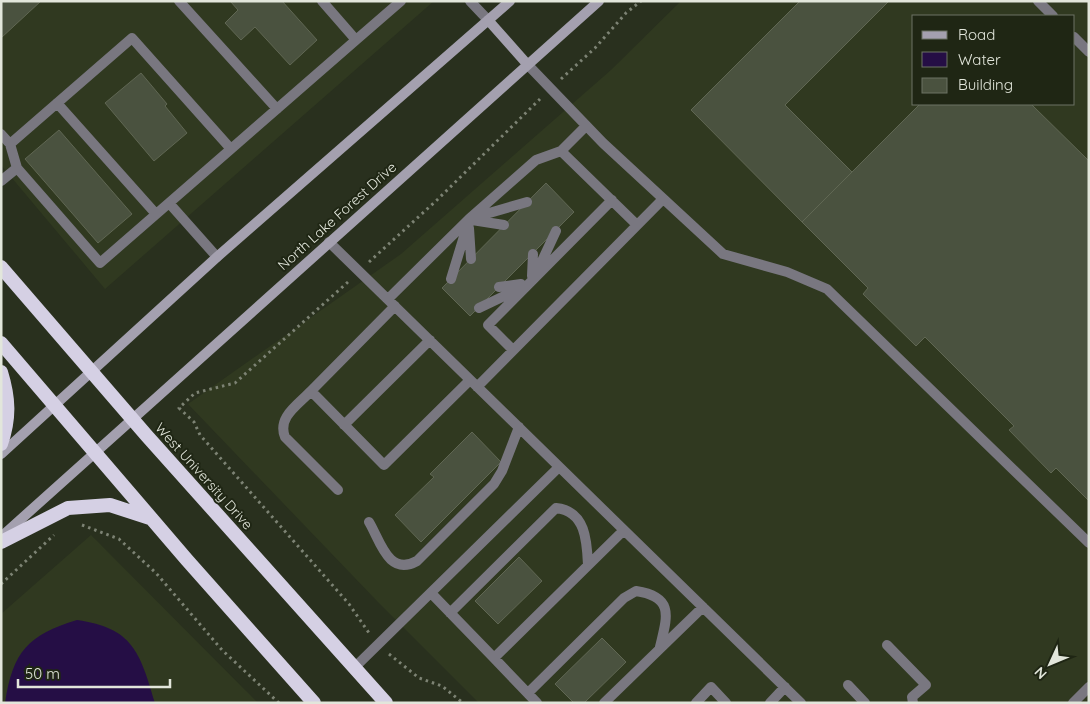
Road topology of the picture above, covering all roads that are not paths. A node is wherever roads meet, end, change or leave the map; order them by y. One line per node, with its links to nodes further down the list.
1 (179, 1): 15 (lane)
2 (322, 1): 11 (lane)
3 (401, 1): 11 (lane)
4 (470, 1): 9 (lane)
5 (510, 1): 9 (main road)
6 (599, 1): 13 (main road, North Lake Forest Drive)
7 (1038, 1): 8 (lane)
8 (1052, 15)
9 (488, 20): 13 (main road); 34 (main road)
10 (1075, 38): 12 (lane)
11 (356, 40): 15 (lane)
12 (1089, 52)
13 (527, 64): 16 (lane); 32 (main road, North Lake Forest Drive)
14 (57, 103): 18 (lane); 19 (lane); 27 (lane)
15 (276, 109): 19 (lane)
16 (586, 126): 20 (lane); 23 (lane)
17 (1, 134): 18 (lane)
18 (10, 144): 21 (lane)
19 (231, 149): 26 (lane)
20 (561, 151): 24 (lane); 28 (lane)
21 (17, 168): 22 (lane); 27 (lane)
22 (1, 181)
23 (663, 199): 30 (lane); 63 (lane)
24 (612, 200): 30 (lane); 38 (lane)
25 (527, 202): 28 (lane)
26 (168, 203): 27 (lane); 34 (lane)
27 (156, 214)
28 (469, 219): 29 (lane); 35 (lane); 37 (lane); 40 (lane)
29 (504, 225)
30 (637, 225): 44 (lane)
31 (556, 231): 38 (lane)
32 (329, 242): 40 (lane); 50 (main road, North Lake Forest Drive)
33 (533, 254): 38 (lane)
34 (217, 258): 46 (main road)
35 (471, 259)
36 (1, 267): 46 (highway, West University Drive)
37 (451, 279)
38 (532, 282): 39 (lane); 41 (lane); 44 (lane)
39 (499, 287)
40 (392, 303): 42 (lane); 48 (lane)
41 (479, 308)
42 (430, 340): 47 (lane); 51 (lane)
43 (1, 343): 49 (highway)
44 (513, 350): 47 (lane)
45 (1, 372): 53 (highway)
46 (92, 372): 49 (main road); 50 (highway, West University Drive)
47 (474, 383): 51 (lane); 52 (lane)
48 (311, 391): 51 (lane); 57 (lane)
49 (55, 406): 54 (main road); 55 (highway)
50 (132, 419): 55 (main road, North Lake Forest Drive); 71 (highway, West University Drive)
51 (344, 425)
52 (519, 427): 56 (lane); 59 (lane)
53 (1, 444)
54 (1, 454)
55 (95, 454): 58 (highway); 61 (main road, North Lake Forest Drive)
56 (559, 467): 60 (lane); 65 (lane)
57 (338, 490)
58 (151, 519): 62 (highway); 76 (highway)
59 (369, 522)
60 (624, 530): 64 (lane); 66 (lane)
61 (1, 537)
62 (1, 542)
63 (1089, 543)
64 (588, 565): 67 (lane); 70 (lane)
65 (431, 593): 67 (lane); 71 (lane)
66 (703, 607): 69 (lane); 73 (lane)
67 (450, 613): 70 (lane)
68 (887, 645): 85 (lane)
69 (660, 647): 75 (lane); 79 (lane)
70 (494, 658): 75 (lane)
71 (354, 668): 77 (highway, West University Drive)
72 (848, 685): 84 (lane)
73 (785, 687): 82 (lane); 83 (lane)
74 (1089, 687): 86 (lane)
75 (528, 693): 78 (lane)
76 (314, 703)
77 (386, 703)
78 (537, 703)
79 (604, 703)
80 (696, 703): 81 (lane)
81 (726, 703)
82 (770, 703)
83 (801, 703)
84 (866, 703)
85 (913, 703)
86 (1073, 703)

